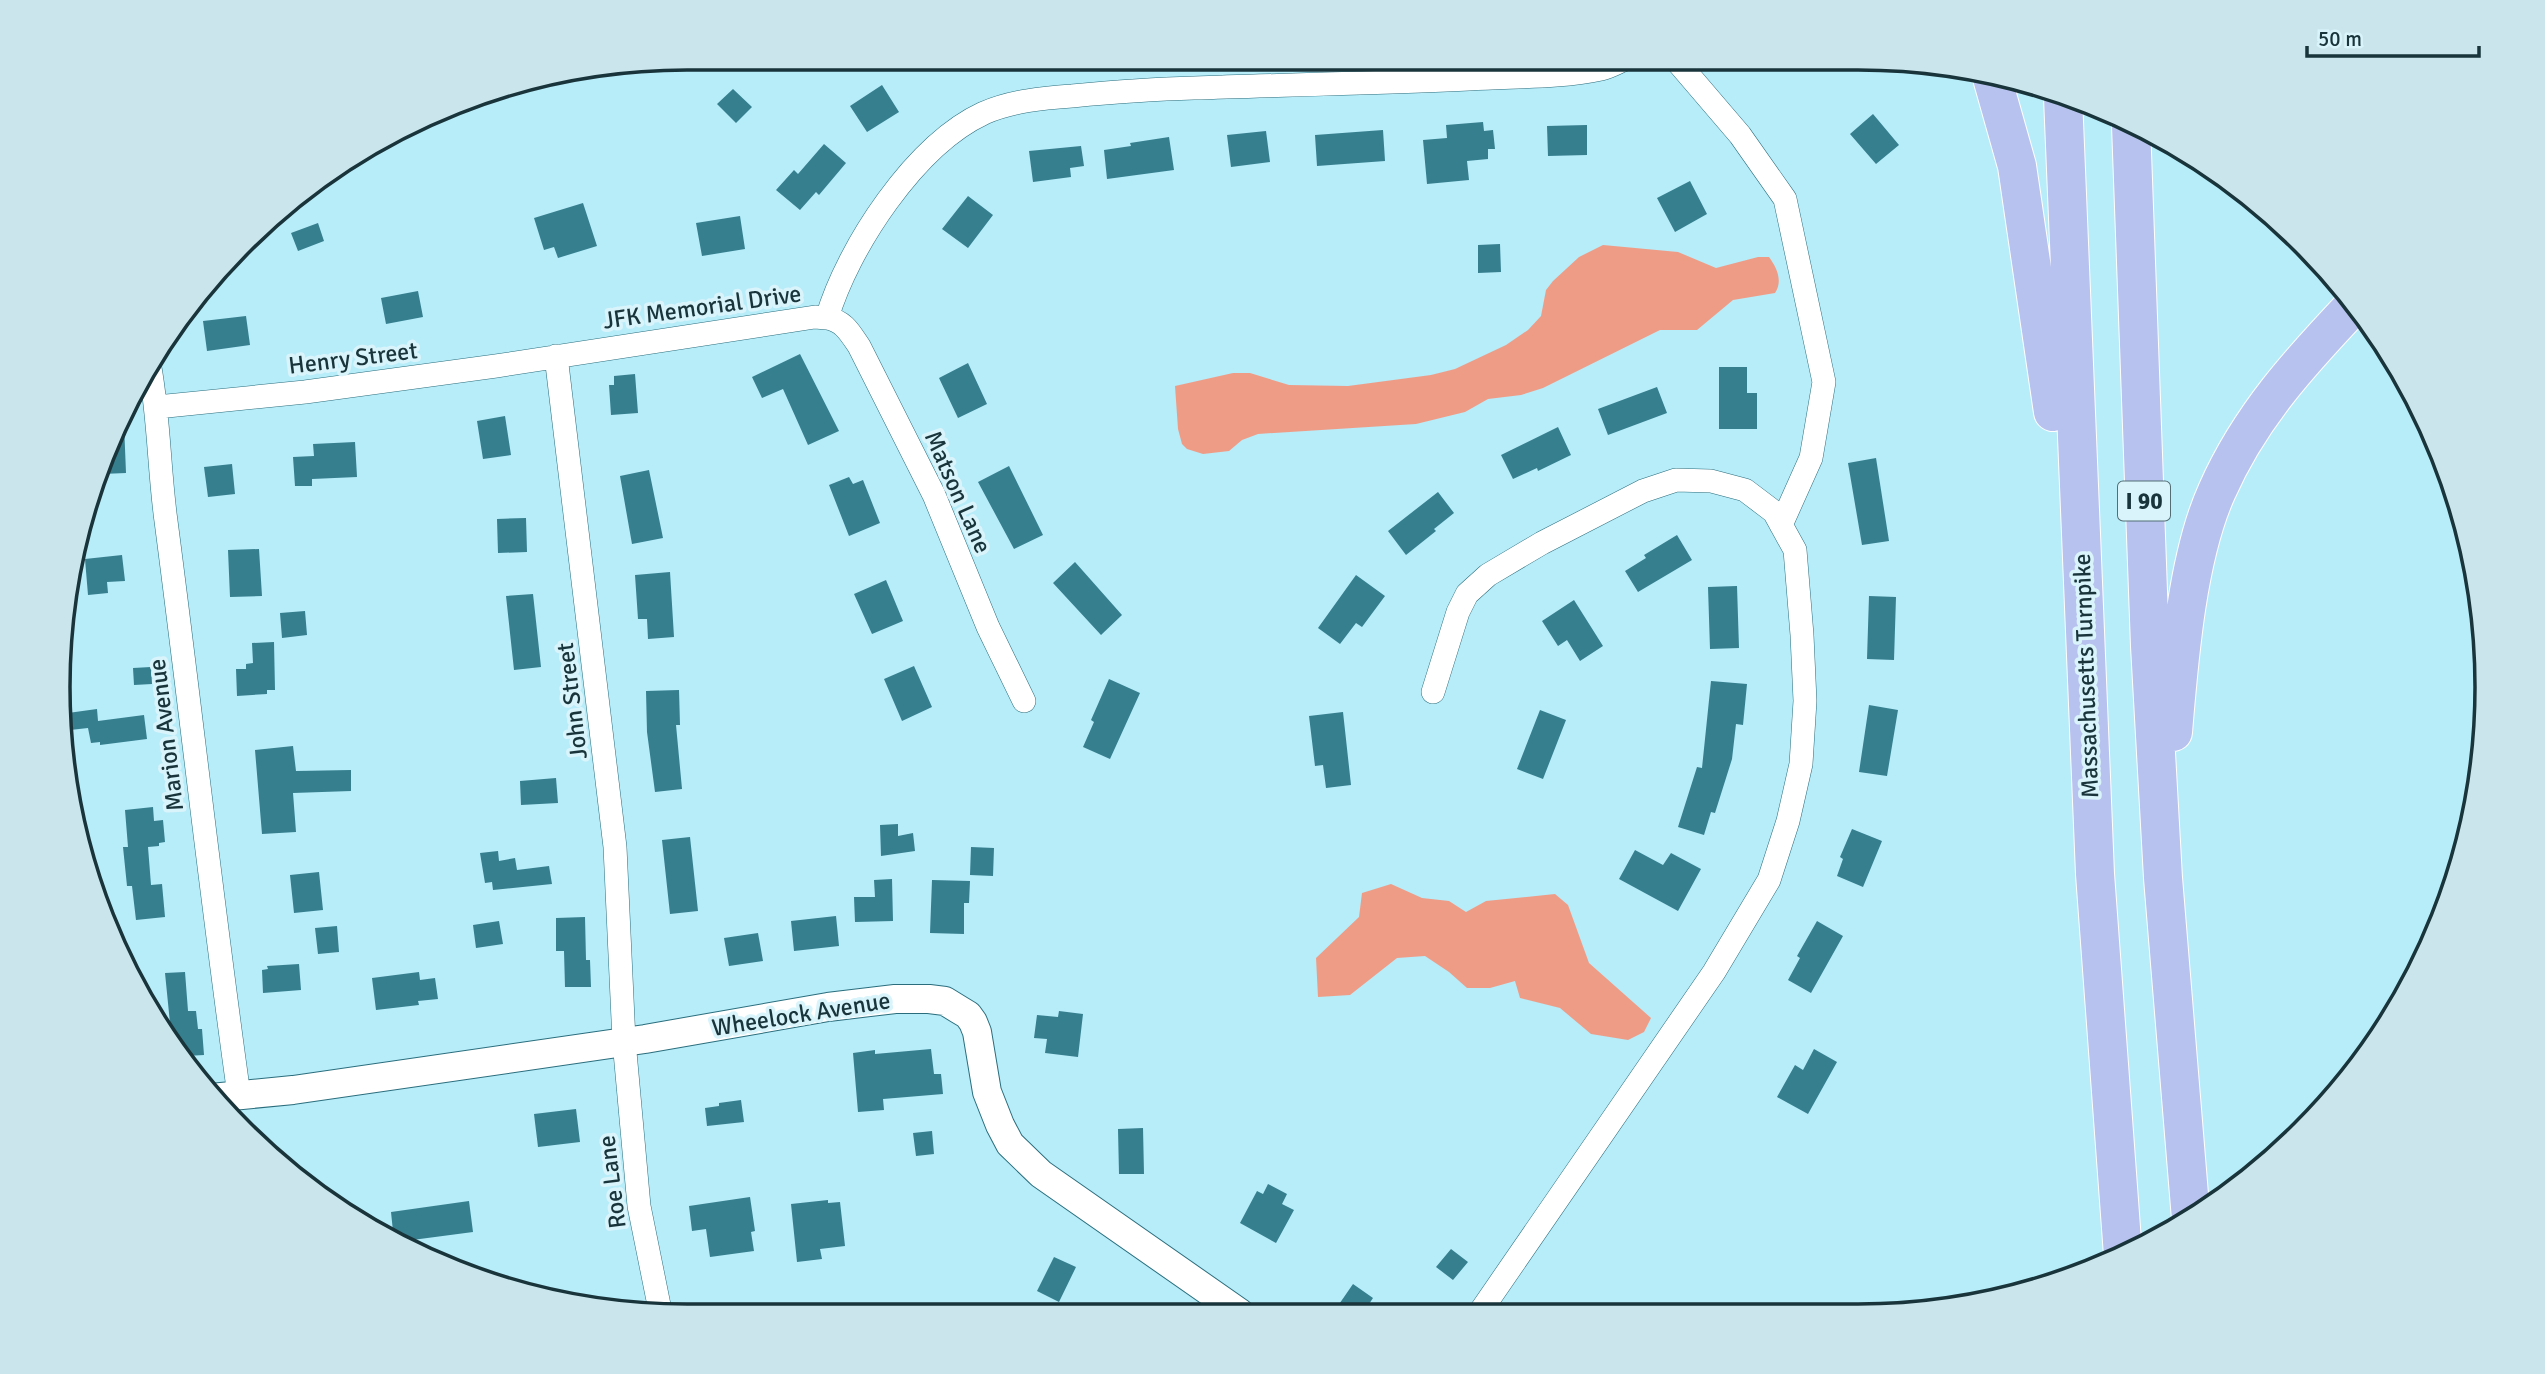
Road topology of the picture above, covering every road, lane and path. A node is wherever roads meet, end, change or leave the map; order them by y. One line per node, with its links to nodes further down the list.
1 (1589, 70): 7 (street, JFK Memorial Drive)
2 (1684, 70): 11 (street)
3 (1993, 85): 14 (highway)
4 (2063, 106): 14 (highway, Massachusetts Turnpike)
5 (2131, 134): 15 (highway, I 90)
6 (2348, 312): 15 (highway)
7 (827, 318): 8 (street, JFK Memorial Drive); 13 (street, Matson Lane)
8 (556, 356): 10 (street, Henry Street); 16 (street, John Street)
9 (152, 380): 10 (street, Marion Avenue)
10 (157, 407): 17 (street, Marion Avenue)
11 (1781, 525): 12 (street); 22 (street)
12 (1433, 692)
13 (1024, 701)
14 (2087, 710): 19 (highway, Massachusetts Turnpike)
15 (2162, 878): 18 (highway, I 90)
16 (624, 1041): 17 (street, Wheelock Avenue); 20 (street, Roe Lane); 21 (street, Wheelock Avenue)
17 (225, 1097)
18 (2190, 1207)
19 (2122, 1244)
20 (659, 1303)
21 (1227, 1304)
22 (1486, 1304)

